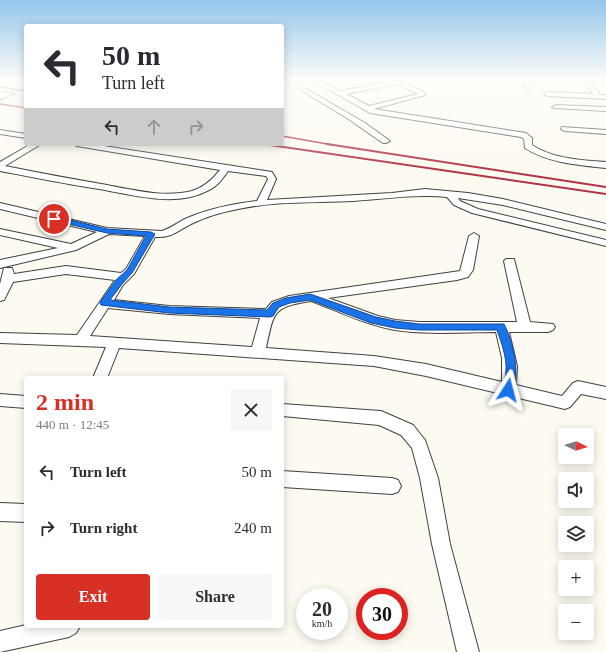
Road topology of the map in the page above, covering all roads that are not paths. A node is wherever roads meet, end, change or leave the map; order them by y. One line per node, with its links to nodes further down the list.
1 (339, 110): 9 (street)
2 (374, 110): 12 (street)
3 (560, 110): 4 (street)
4 (606, 117)
5 (565, 129): 7 (street)
6 (0, 132): 8 (street)
7 (606, 132)
8 (24, 136)
9 (386, 141)
10 (33, 146): 13 (street)
11 (89, 146): 14 (street)
12 (606, 165)
13 (0, 167): 14 (street)
14 (226, 168): 16 (street)
15 (450, 194): 16 (street); 18 (street); 23 (street)
16 (261, 203): 21 (street)
17 (0, 206): 19 (street)
18 (606, 227)
19 (107, 231): 21 (street); 24 (street)
20 (0, 232): 24 (street)
21 (151, 234): 27 (street)
22 (474, 236): 30 (street)
23 (606, 243)
24 (72, 248): 26 (street)
25 (510, 261): 34 (street)
26 (4, 264): 28 (street)
27 (124, 277): 28 (street); 31 (street)
28 (8, 279): 29 (street)
29 (0, 297)
30 (310, 297): 32 (street); 33 (street)
31 (104, 303): 32 (street); 37 (street)
32 (270, 314): 39 (street)
33 (501, 326): 34 (street); 41 (street)
34 (525, 327): 35 (street)
35 (548, 327)
36 (0, 338): 37 (street)
37 (80, 341): 38 (street)
38 (114, 343): 39 (street); 40 (street)
39 (258, 352): 41 (street)
40 (101, 376)
41 (508, 390): 42 (street)
42 (606, 393)
43 (0, 400): 44 (street)
44 (24, 402)
45 (284, 410): 52 (street)
46 (284, 480): 47 (street)
47 (392, 486)
48 (0, 512): 49 (street)
49 (24, 513)
50 (60, 628): 51 (street)
51 (0, 642)
52 (468, 652)

